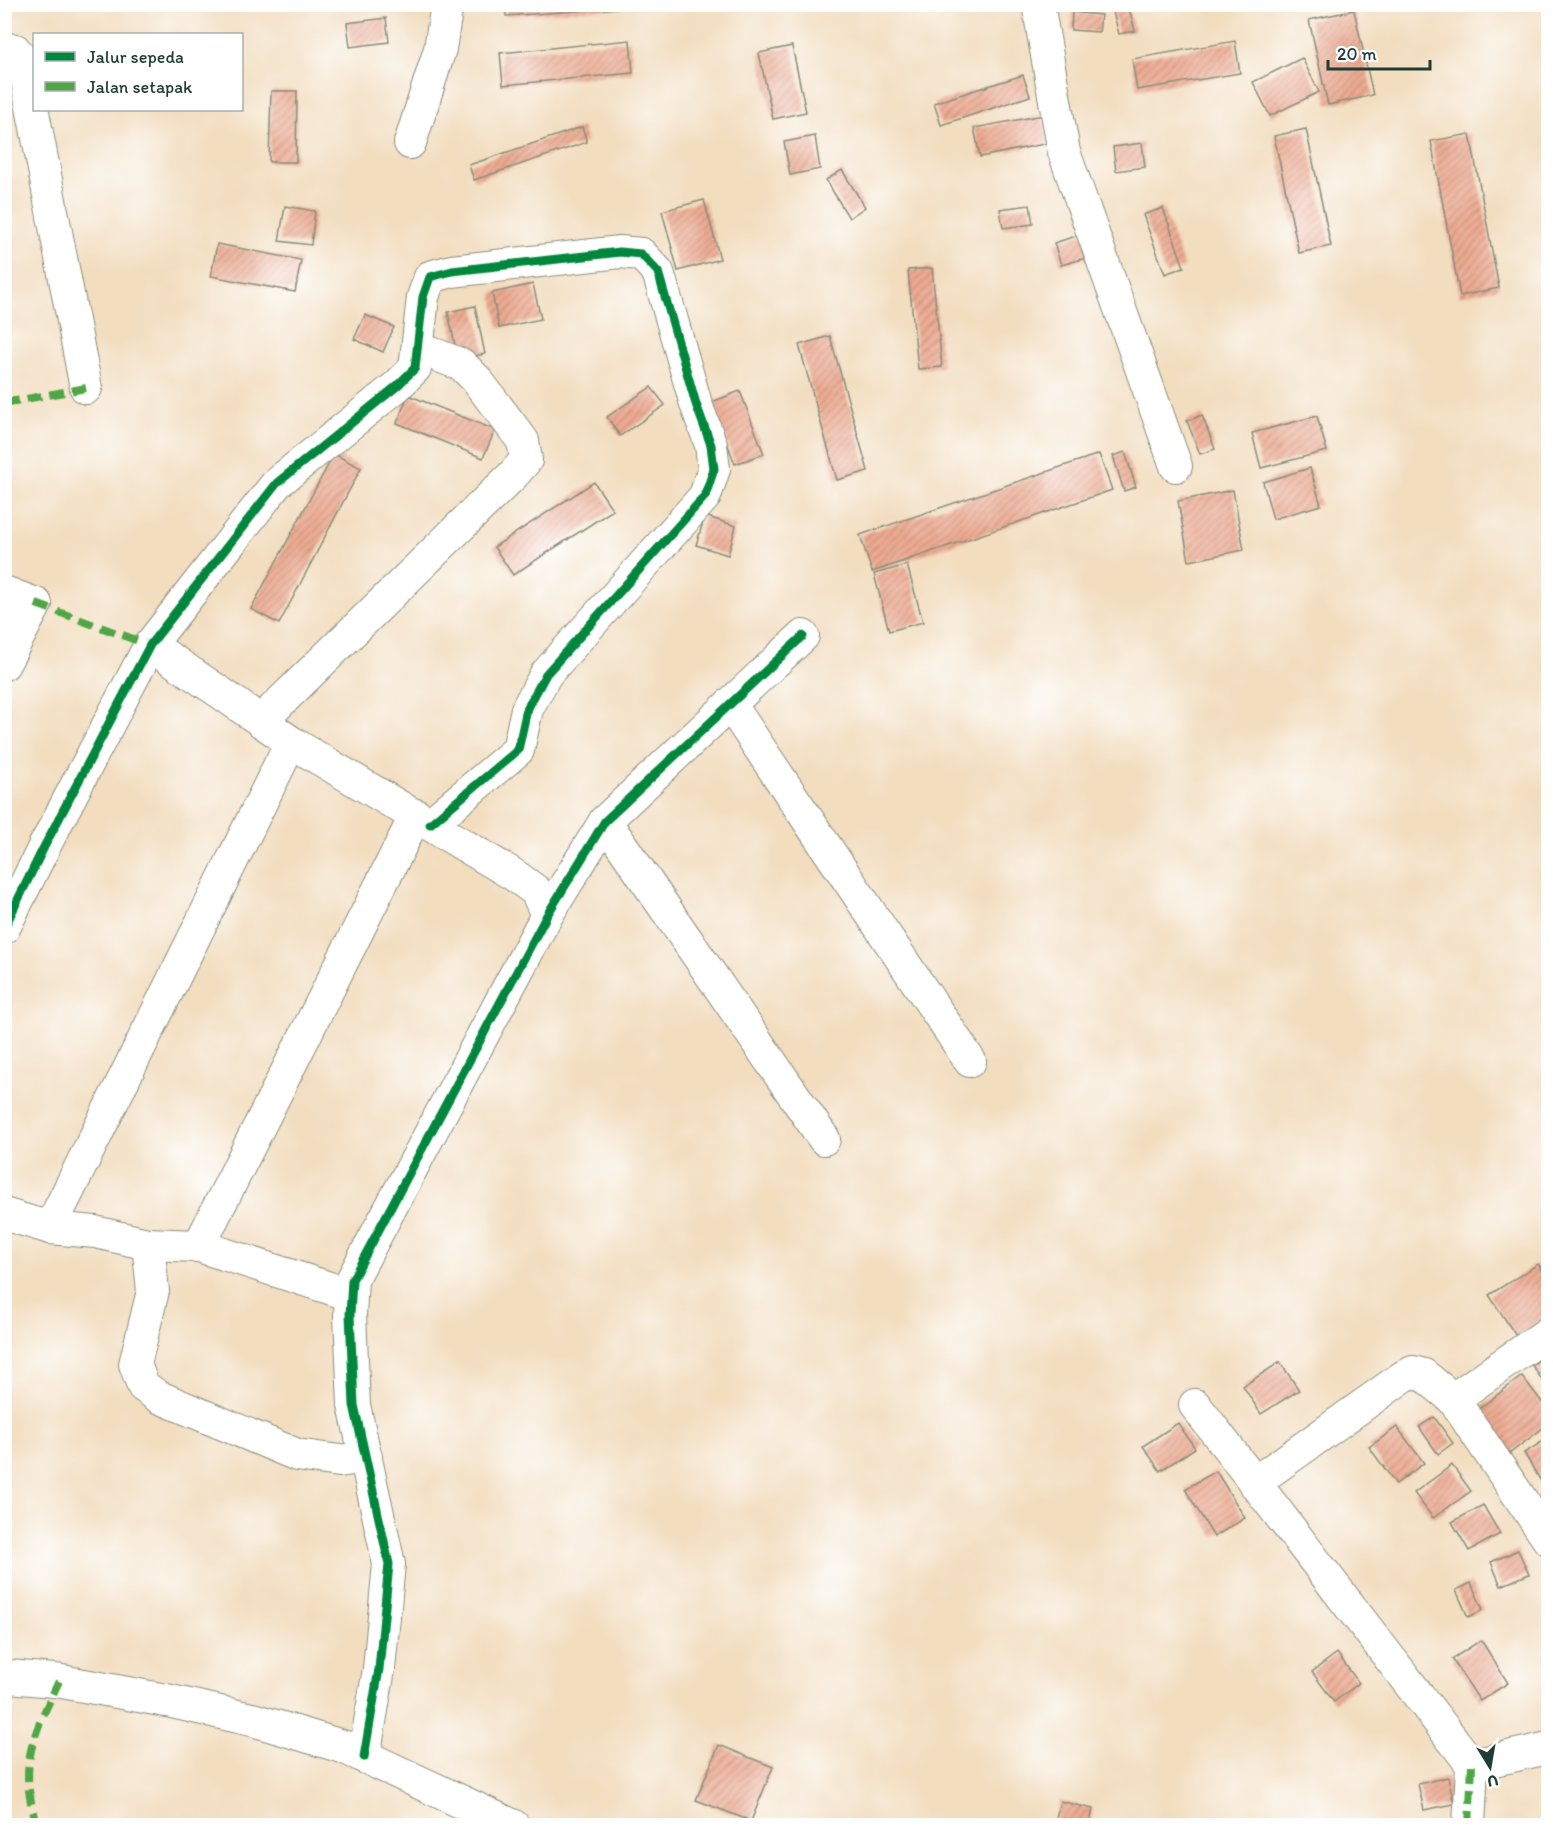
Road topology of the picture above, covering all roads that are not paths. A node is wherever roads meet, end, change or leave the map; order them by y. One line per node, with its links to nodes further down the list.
1 (447, 4): 4 (street)
2 (1038, 4): 7 (street)
3 (4, 49): 6 (street)
4 (410, 143)
5 (419, 348): 10 (street); 13 (street); 15 (street)
6 (86, 388)
7 (1176, 466)
8 (4, 591): 11 (street)
9 (803, 636): 12 (street)
10 (150, 645): 13 (street); 18 (street)
11 (4, 664)
12 (729, 704): 16 (street); 19 (street)
13 (261, 721): 14 (street)
14 (291, 742): 15 (street); 22 (street)
15 (423, 820): 17 (street); 24 (street)
16 (605, 821): 17 (street); 20 (street)
17 (547, 915): 25 (street)
18 (4, 928)
19 (970, 1061)
20 (824, 1139)
21 (4, 1214): 22 (street)
22 (50, 1228): 23 (street)
23 (148, 1244): 24 (street); 29 (street)
24 (199, 1246): 25 (street)
25 (351, 1295): 29 (street)
26 (1548, 1333): 27 (street)
27 (1453, 1399): 30 (street); 31 (street)
28 (1195, 1405): 30 (street)
29 (366, 1457): 34 (street)
30 (1254, 1483): 35 (street)
31 (1548, 1539)
32 (18, 1678): 34 (street)
33 (1548, 1748): 35 (street)
34 (364, 1757): 36 (street)
35 (1472, 1765): 37 (street)
36 (513, 1826)
37 (1469, 1826)

